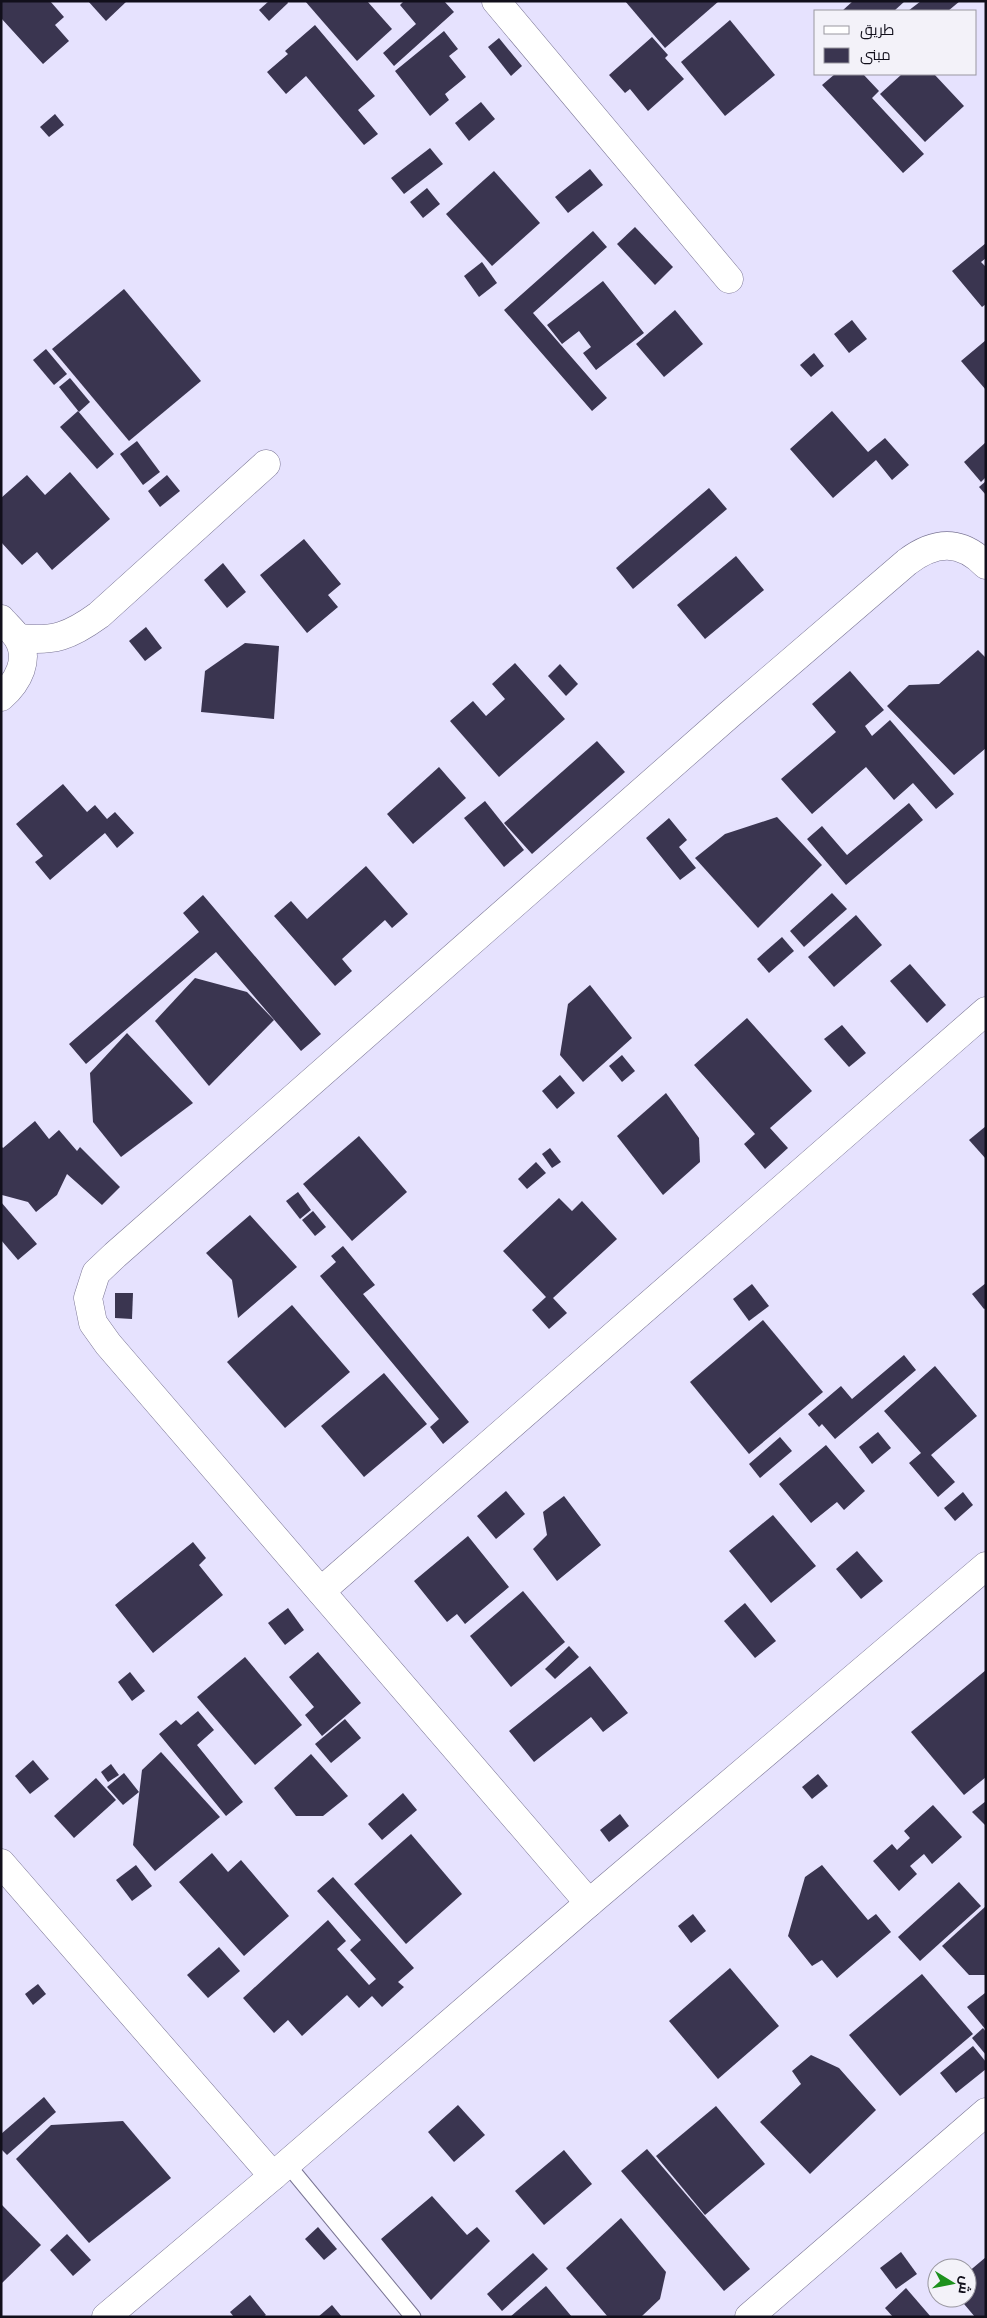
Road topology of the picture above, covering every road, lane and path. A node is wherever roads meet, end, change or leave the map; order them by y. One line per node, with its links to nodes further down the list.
1 (496, 1): 2 (street)
2 (729, 279)
3 (266, 464): 5 (street)
4 (986, 565): 9 (street)
5 (10, 628): 6 (street)
6 (1, 697)
7 (986, 1011): 9 (street)
8 (986, 1566): 11 (street)
9 (321, 1592): 11 (street)
10 (1, 1863): 13 (street)
11 (589, 1902): 13 (street)
12 (986, 2112): 16 (street)
13 (280, 2170): 14 (street); 15 (lane)
14 (106, 2317)
15 (414, 2317)
16 (749, 2317)

